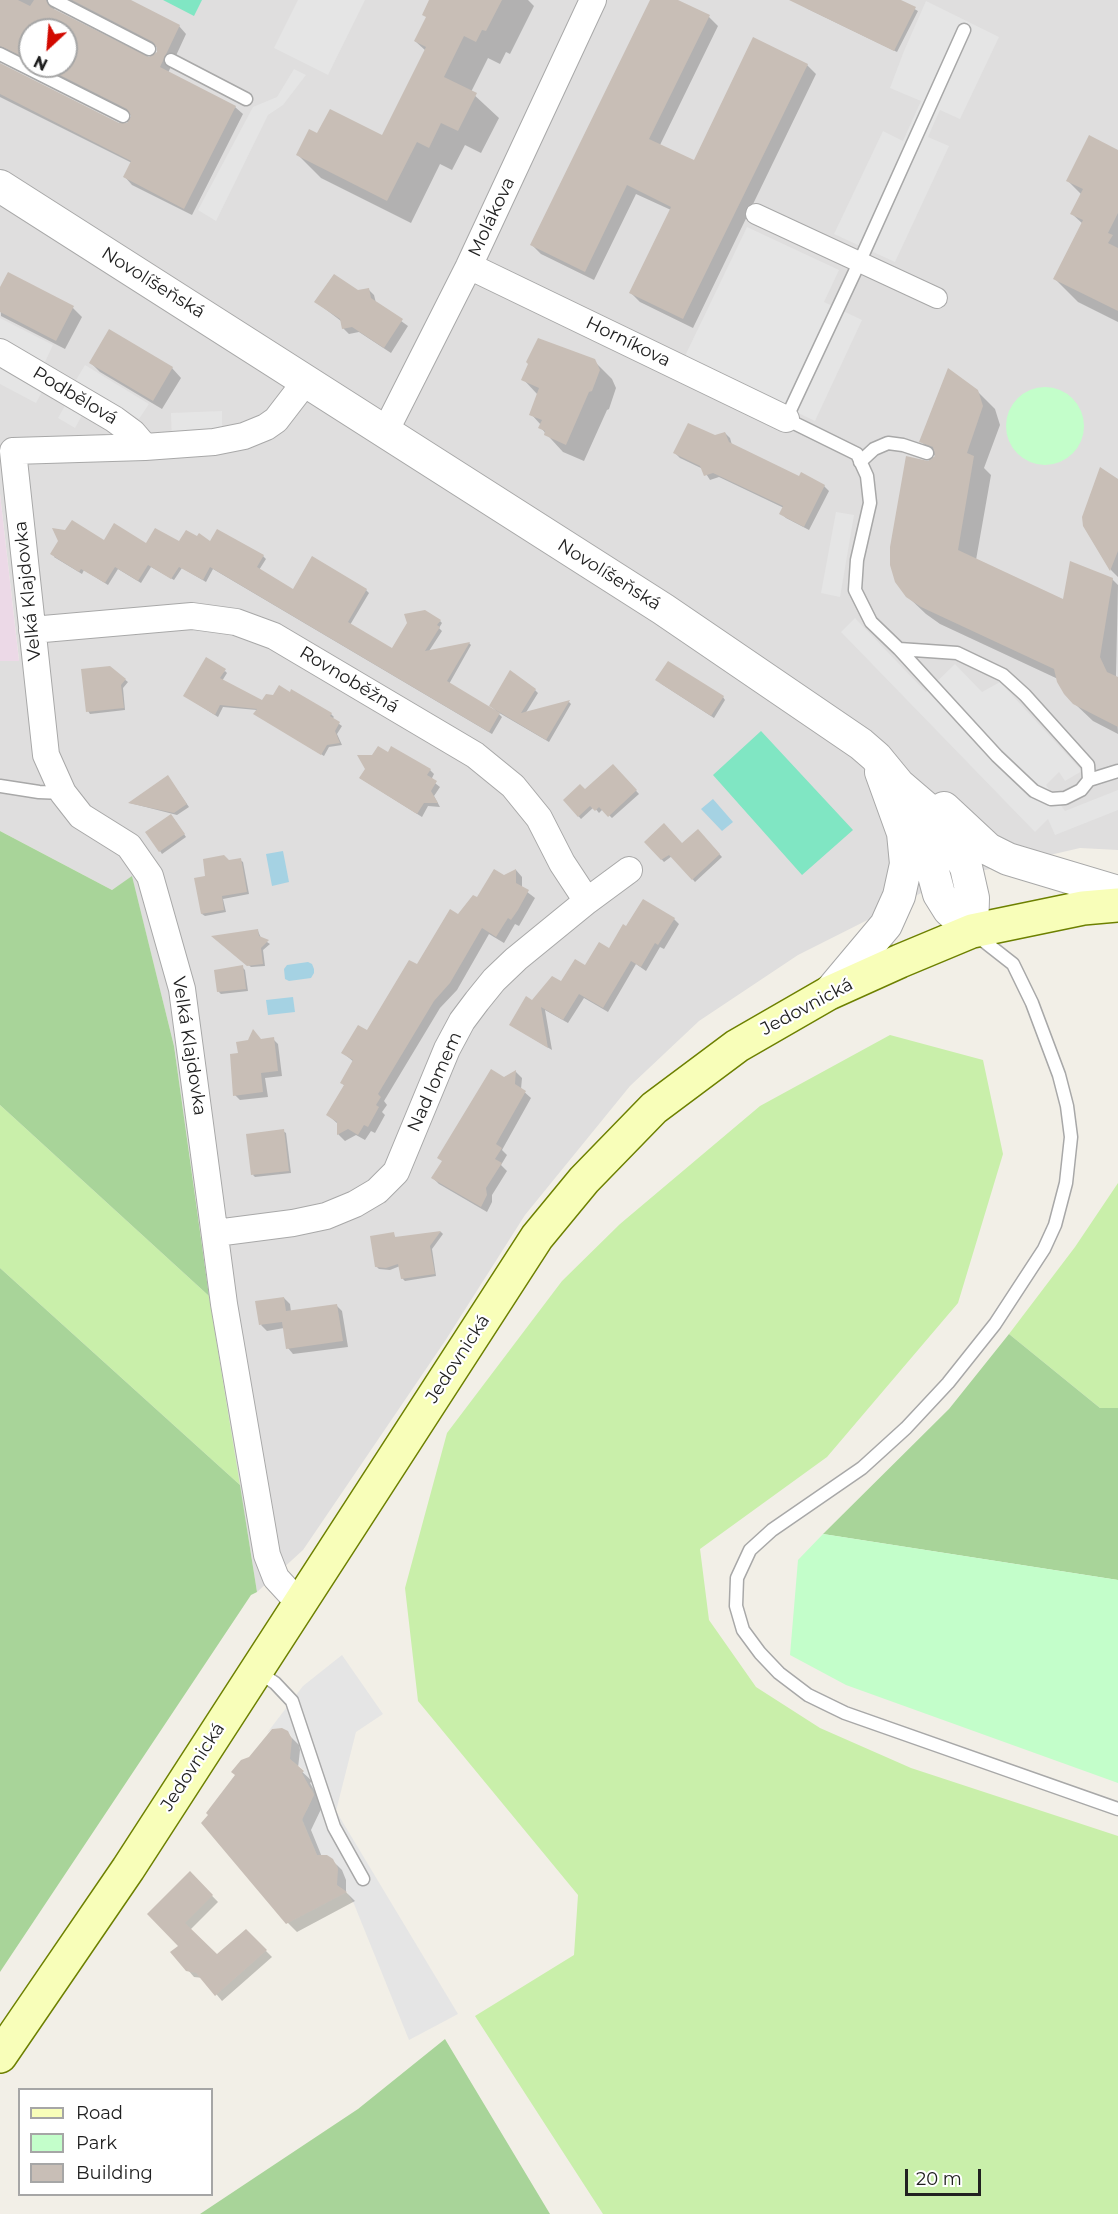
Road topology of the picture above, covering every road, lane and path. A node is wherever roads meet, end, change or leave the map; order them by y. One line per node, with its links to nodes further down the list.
1 (54, 0): 4 (lane)
2 (593, 0): 12 (street, Molákova)
3 (964, 30): 11 (lane)
4 (149, 49)
5 (0, 54): 8 (lane)
6 (171, 60): 7 (lane)
7 (246, 99)
8 (123, 116)
9 (0, 186): 15 (street, Novolíšeňská)
10 (756, 214): 11 (street)
11 (859, 263): 13 (street); 16 (lane)
12 (469, 266): 16 (street, Horníkova); 17 (street, Molákova)
13 (937, 298)
14 (0, 352): 18 (street, Podbělová)
15 (306, 381): 17 (street, Novolíšeňská); 18 (street)
16 (786, 419): 21 (lane)
17 (385, 432): 24 (street, Novolíšeňská)
18 (145, 447): 19 (street)
19 (7, 451): 22 (street, Velká Klajdovka)
20 (927, 453): 21 (lane)
21 (860, 462): 23 (lane)
22 (32, 630): 28 (street, Velká Klajdovka); 31 (street, Rovnoběžná)
23 (899, 649): 26 (lane); 26 (lane)
24 (876, 757): 30 (street); 33 (street, Novolíšeňská); 34 (street)
25 (1118, 771): 26 (lane)
26 (1089, 780)
27 (0, 786): 28 (lane)
28 (63, 793): 35 (street, Velká Klajdovka)
29 (629, 870): 31 (street, Nad lomem)
30 (1118, 891)
31 (587, 901): 35 (street, Nad lomem)
32 (1118, 905): 33 (main road, Jedovnická)
33 (972, 931): 34 (main road, Jedovnická); 38 (lane)
34 (829, 993): 36 (main road, Jedovnická)
35 (216, 1233): 36 (street, Velká Klajdovka)
36 (299, 1603): 37 (main road, Jedovnická)
37 (256, 1670): 39 (lane); 40 (main road, Jedovnická)
38 (1118, 1809)
39 (363, 1879)
40 (0, 2056)

